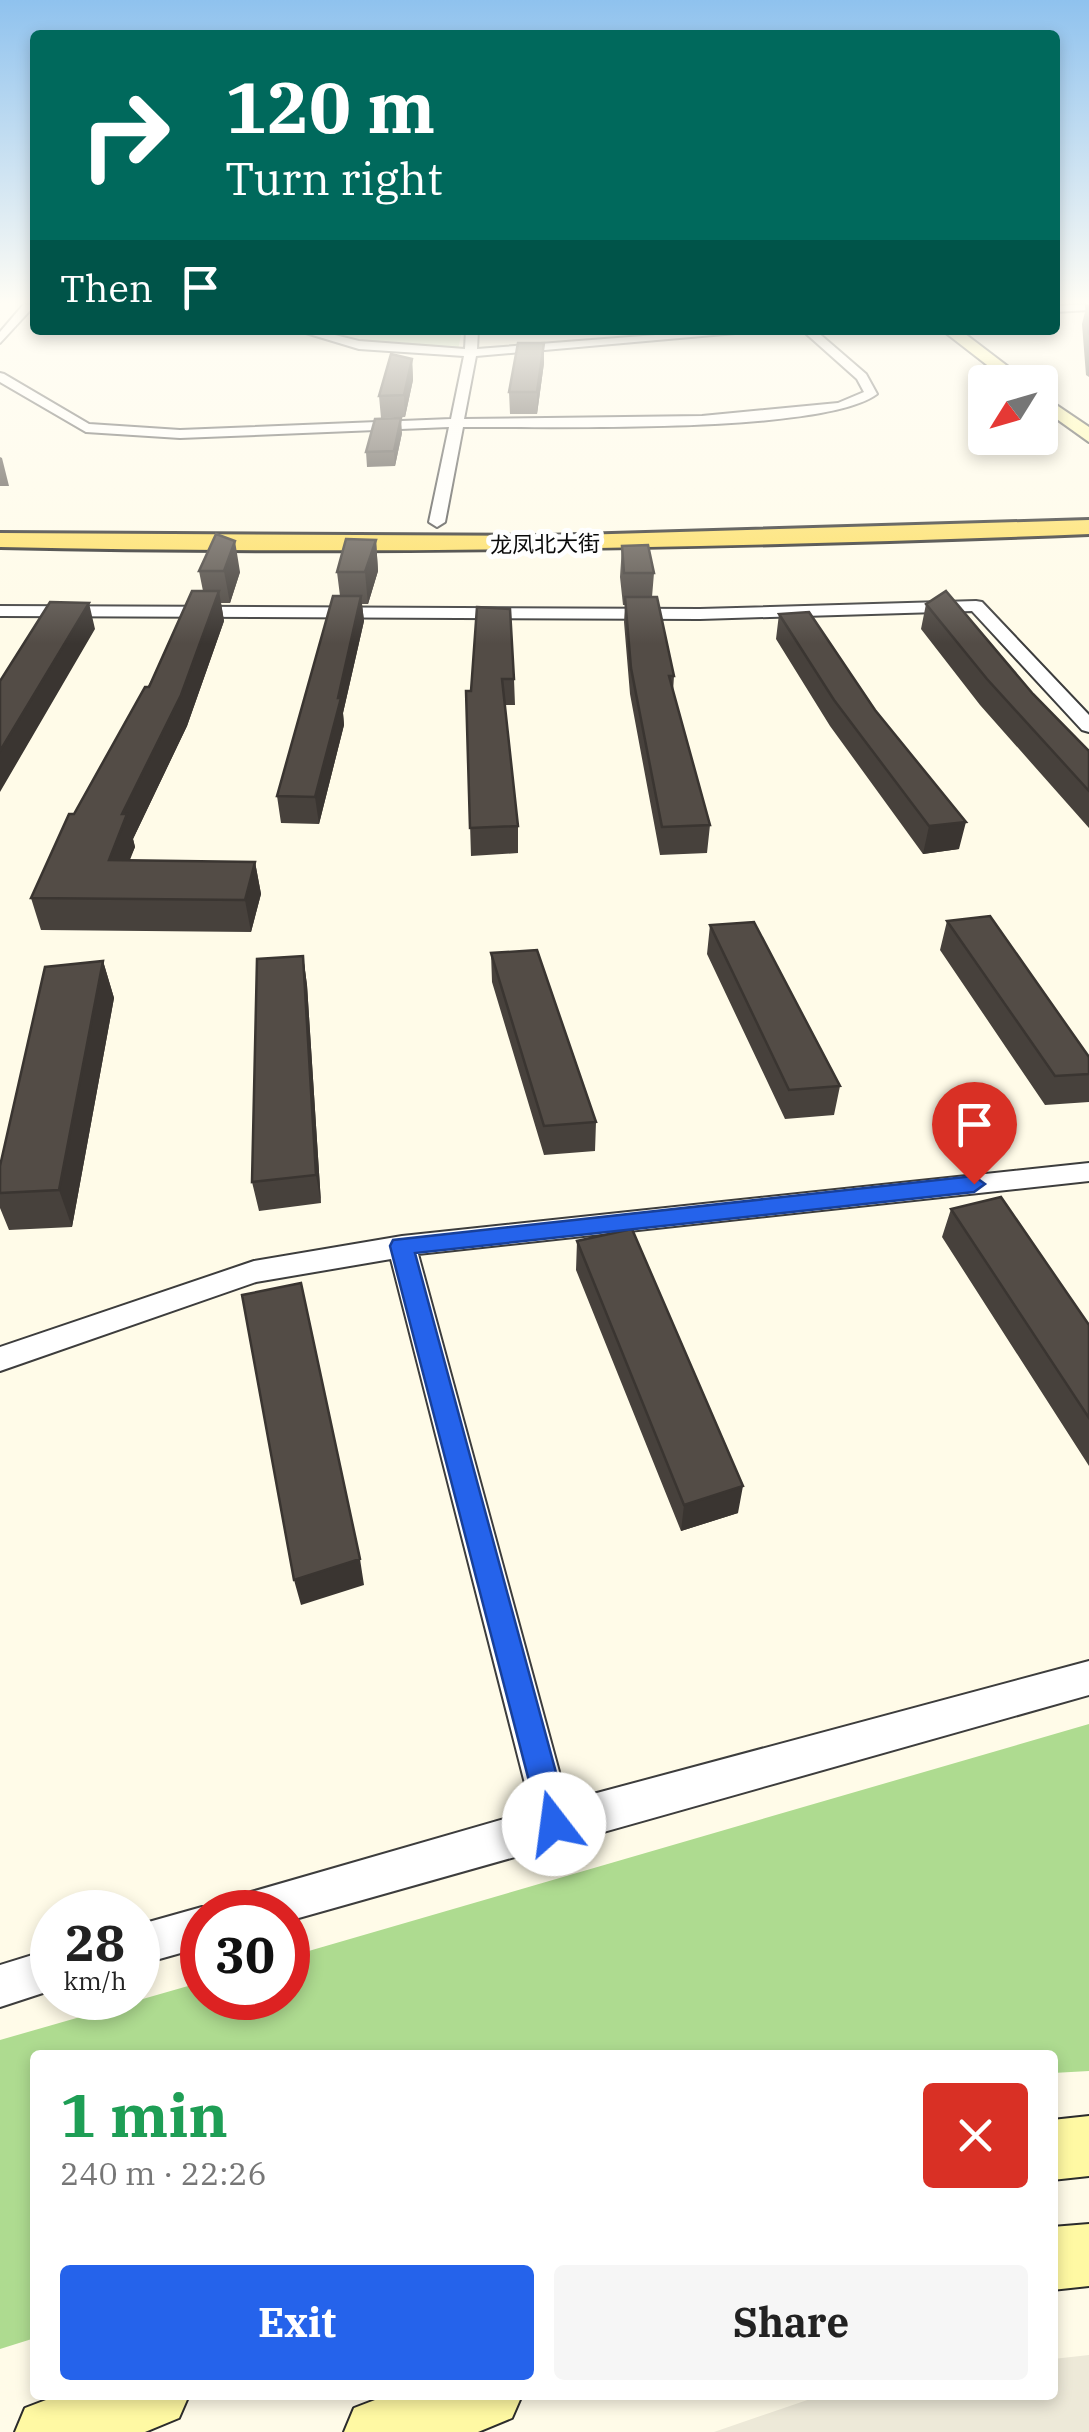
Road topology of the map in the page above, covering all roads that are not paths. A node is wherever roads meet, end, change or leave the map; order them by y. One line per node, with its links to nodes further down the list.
1 (68, 417): 5 (street)
2 (457, 417): 5 (street)
3 (729, 417): 5 (street)
4 (1065, 417): 6 (street)
5 (456, 422): 9 (street)
6 (1089, 436)
7 (1089, 505): 9 (main road, 龙凤北大街)
8 (215, 520): 9 (main road, 龙凤北大街)
9 (438, 522)
10 (1089, 527): 11 (main road, 龙凤北大街)
11 (0, 540)
12 (0, 611): 13 (street)
13 (1089, 726)
14 (1089, 1172): 15 (street)
15 (402, 1246): 16 (street); 18 (street)
16 (0, 1359)
17 (1089, 1678): 18 (street)
18 (554, 1824): 19 (street)
19 (310, 1895)
20 (30, 1977): 21 (street)
21 (0, 1986)
22 (1089, 2146): 23 (street)
23 (1058, 2149)
24 (1089, 2255): 25 (street)
25 (1058, 2258)
26 (142, 2400): 28 (street)
27 (474, 2400): 29 (street)
28 (49, 2432)
29 (378, 2432)

